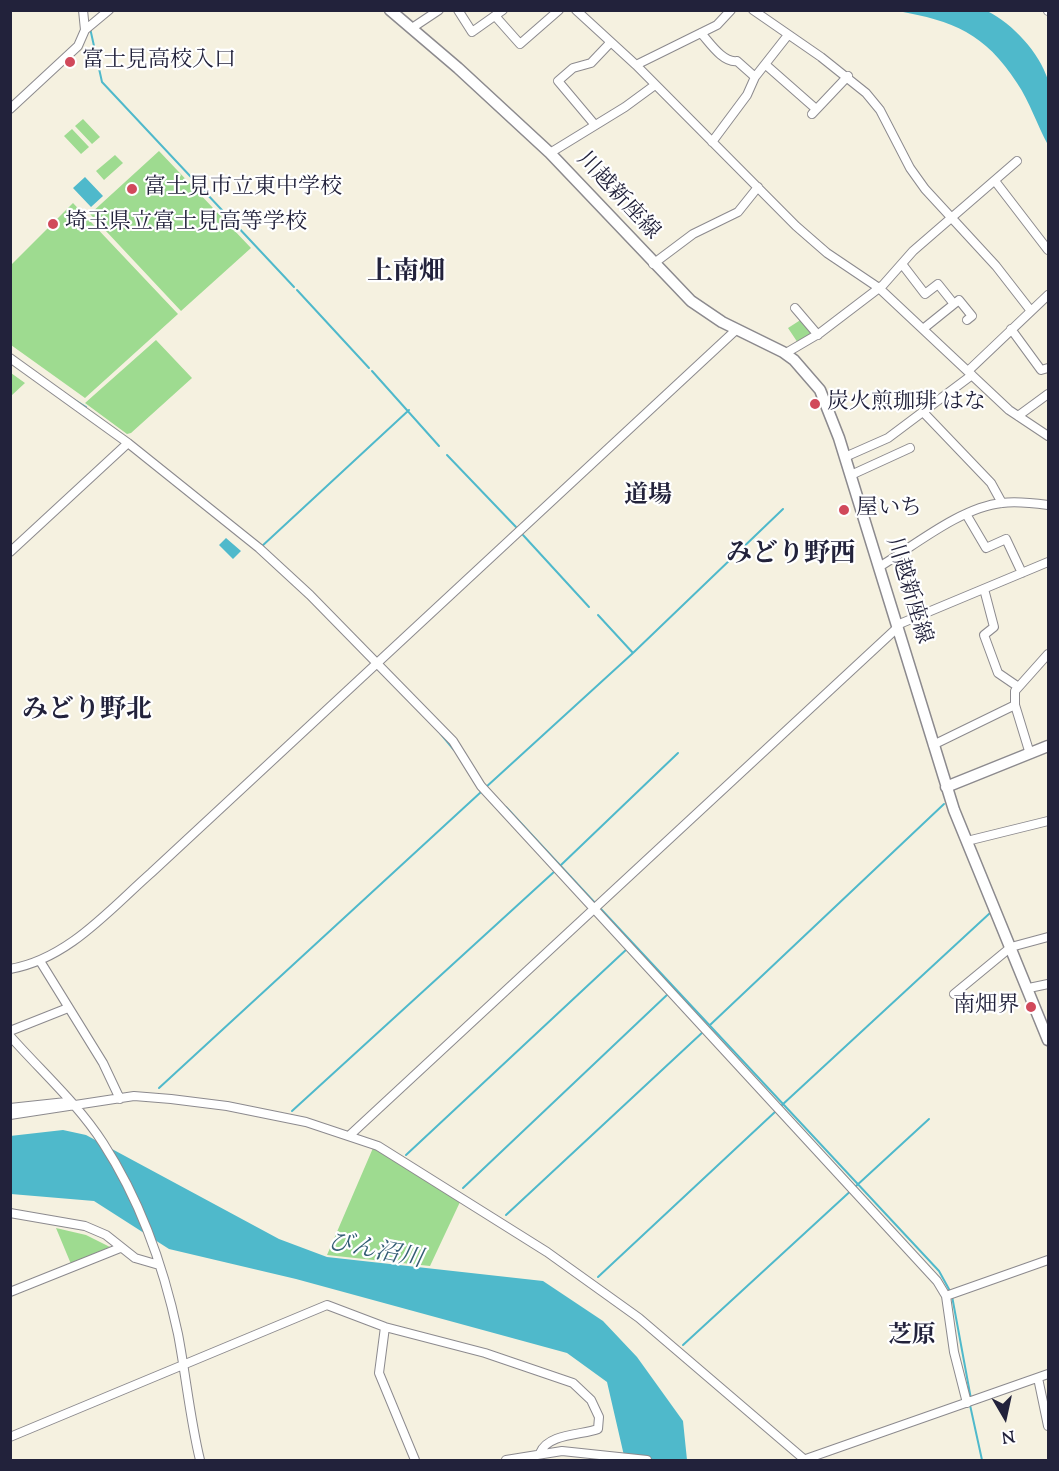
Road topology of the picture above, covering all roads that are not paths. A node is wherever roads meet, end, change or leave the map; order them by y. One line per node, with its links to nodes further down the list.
1 (83, 10): 12 (street)
2 (109, 10): 12 (street)
3 (390, 10): 11 (main road, 川越新座線)
4 (439, 10): 11 (street)
5 (458, 10): 10 (street)
6 (559, 10): 10 (street)
7 (576, 10): 15 (street)
8 (732, 10): 13 (street)
9 (753, 10): 14 (street)
10 (500, 14)
11 (412, 28): 24 (main road, 川越新座線)
12 (85, 30): 21 (street)
13 (701, 33): 16 (street); 19 (street)
14 (788, 35): 17 (street); 18 (street)
15 (610, 43): 16 (street); 22 (street)
16 (636, 64): 20 (street)
17 (765, 64): 18 (street); 19 (street)
18 (848, 76): 28 (street)
19 (755, 77): 23 (street)
20 (655, 85): 22 (street); 23 (street)
21 (10, 109)
22 (595, 125): 24 (street)
23 (712, 142): 27 (street)
24 (550, 153): 30 (main road, 川越新座線)
25 (1017, 161): 26 (street)
26 (995, 181): 28 (street); 29 (street)
27 (758, 187): 30 (street); 32 (street)
28 (952, 219): 31 (street); 36 (street)
29 (1048, 250)
30 (653, 264): 40 (main road, 川越新座線)
31 (902, 264): 32 (street); 34 (street)
32 (879, 288): 38 (street); 41 (street)
33 (1048, 295): 36 (street)
34 (954, 304): 37 (street); 38 (street)
35 (795, 308): 41 (street)
36 (1031, 310): 39 (street)
37 (967, 320)
38 (923, 329): 45 (street)
39 (1011, 329): 44 (street); 45 (street)
40 (737, 330): 42 (main road, 川越新座線); 64 (street)
41 (818, 334): 42 (street)
42 (786, 353): 52 (main road, 川越新座線)
43 (10, 358): 50 (street)
44 (1048, 368)
45 (970, 373): 47 (street); 48 (street)
46 (1048, 394): 48 (street)
47 (924, 413): 52 (street); 54 (street)
48 (1018, 416): 49 (street)
49 (1048, 436)
50 (128, 443): 57 (street); 64 (street)
51 (910, 448): 53 (street)
52 (845, 457): 53 (main road, 川越新座線)
53 (851, 475): 59 (main road, 川越新座線)
54 (1002, 503): 55 (street); 56 (street)
55 (1048, 505)
56 (966, 514): 59 (street); 60 (street)
57 (10, 552)
58 (1048, 562): 60 (street)
59 (879, 567): 62 (main road, 川越新座線)
60 (1022, 573): 61 (street)
61 (984, 589): 62 (street); 65 (street)
62 (897, 627): 67 (main road, 川越新座線); 73 (street)
63 (1048, 654): 65 (street)
64 (377, 663): 73 (street); 76 (street)
65 (1017, 686): 66 (street)
66 (1015, 705): 67 (street); 69 (street)
67 (933, 745): 70 (main road, 川越新座線)
68 (1048, 746): 69 (main road)
69 (1029, 754): 70 (main road)
70 (946, 787): 72 (main road, 川越新座線)
71 (1048, 821): 72 (street)
72 (967, 841): 75 (main road, 川越新座線)
73 (593, 909): 89 (street); 95 (street)
74 (1048, 937): 75 (street)
75 (1011, 947): 79 (main road, 川越新座線); 80 (street)
76 (40, 961): 77 (street); 81 (street)
77 (10, 969)
78 (1048, 984): 79 (street)
79 (1029, 988): 84 (main road, 川越新座線)
80 (954, 994)
81 (68, 1008): 82 (street); 85 (street)
82 (10, 1030)
83 (10, 1035): 86 (street)
84 (1048, 1040)
85 (120, 1099): 86 (street); 89 (street)
86 (71, 1104): 87 (street); 88 (street); 93 (street)
87 (10, 1108)
88 (10, 1115)
89 (350, 1135): 105 (street)
90 (10, 1213): 91 (street)
91 (120, 1248): 93 (street); 94 (street)
92 (1048, 1260): 95 (street)
93 (159, 1265): 97 (street)
94 (10, 1292)
95 (946, 1296): 100 (street)
96 (385, 1327): 97 (street); 103 (street); 107 (street)
97 (183, 1364): 102 (street); 106 (street)
98 (1048, 1374): 99 (street)
99 (1038, 1378): 100 (street); 101 (street)
100 (967, 1403): 105 (street)
101 (1048, 1426)
102 (10, 1437)
103 (540, 1453): 104 (street); 109 (street)
104 (516, 1459): 108 (street)
105 (804, 1460)
106 (200, 1461)
107 (415, 1461)
108 (506, 1461)
109 (647, 1461)

